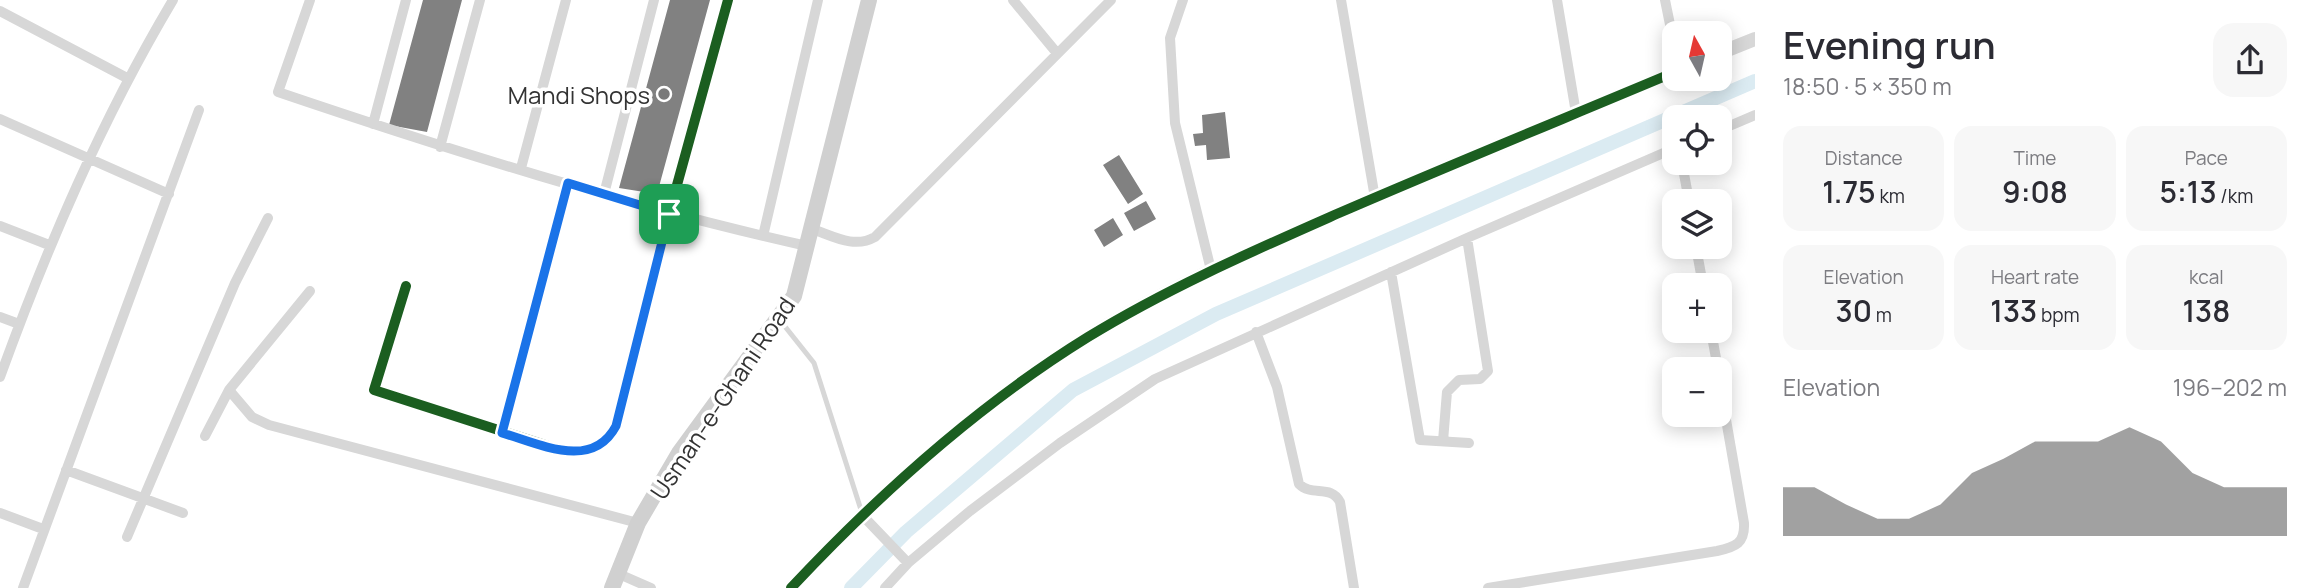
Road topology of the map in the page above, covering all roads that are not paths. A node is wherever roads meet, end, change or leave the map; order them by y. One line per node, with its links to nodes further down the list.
1 (173, 0): 22 (street)
2 (310, 0): 27 (street)
3 (405, 0): 27 (street)
4 (480, 0): 29 (street)
5 (566, 0): 32 (street)
6 (654, 0): 35 (street)
7 (728, 0): 37 (street)
8 (818, 0): 41 (street)
9 (869, 0): 40 (main road, Usman-e-Ghani Road)
10 (1013, 0): 20 (street)
11 (1111, 0): 20 (street)
12 (1183, 0): 45 (street)
13 (1341, 0): 36 (street)
14 (1557, 0): 24 (street)
15 (1665, 0): 17 (street)
16 (0, 11): 22 (street)
17 (1669, 21)
18 (1755, 39): 19 (street)
19 (1732, 49)
20 (1056, 52): 40 (street)
21 (1662, 77): 24 (street)
22 (127, 78): 31 (street)
23 (199, 110): 34 (street)
24 (1576, 113): 36 (street)
25 (1755, 115): 28 (street)
26 (0, 119): 31 (street)
27 (373, 124): 29 (street)
28 (1732, 125)
29 (440, 147): 32 (street)
30 (1662, 154): 42 (street)
31 (88, 159): 34 (street); 43 (street)
32 (522, 168): 33 (street)
33 (568, 183): 35 (street); 56 (street)
34 (169, 194): 60 (street)
35 (604, 194): 37 (street)
36 (1375, 198): 45 (street)
37 (669, 214): 41 (street); 56 (street)
38 (268, 218): 61 (street)
39 (0, 226): 43 (street)
40 (812, 229): 44 (main road, Usman-e-Ghani Road)
41 (762, 236): 44 (street)
42 (1467, 238): 46 (street); 58 (street)
43 (49, 245): 51 (street)
44 (807, 246): 50 (main road, Usman-e-Ghani Road)
45 (1211, 270): 64 (street)
46 (1391, 272): 52 (street); 58 (street)
47 (406, 286): 56 (street)
48 (310, 291): 54 (street)
49 (0, 317): 51 (street)
50 (778, 317): 64 (lane); 65 (main road, Usman-e-Ghani Road)
51 (19, 324): 53 (street)
52 (1256, 332): 68 (street); 74 (street)
53 (0, 377)
54 (229, 390): 57 (street); 65 (street)
55 (1727, 427): 75 (street)
56 (502, 433)
57 (205, 436)
58 (1443, 441): 59 (street)
59 (1469, 443)
60 (66, 470): 61 (street); 66 (street)
61 (145, 499): 63 (street); 67 (street)
62 (0, 513): 66 (street)
63 (183, 513)
64 (863, 516): 68 (street); 72 (street)
65 (638, 523): 69 (main road, Usman-e-Ghani Road)
66 (43, 529): 70 (street)
67 (127, 537)
68 (906, 560): 73 (street)
69 (615, 581): 71 (street)
70 (23, 588)
71 (651, 588)
72 (791, 588)
73 (885, 588)
74 (1354, 588)
75 (1488, 588)

